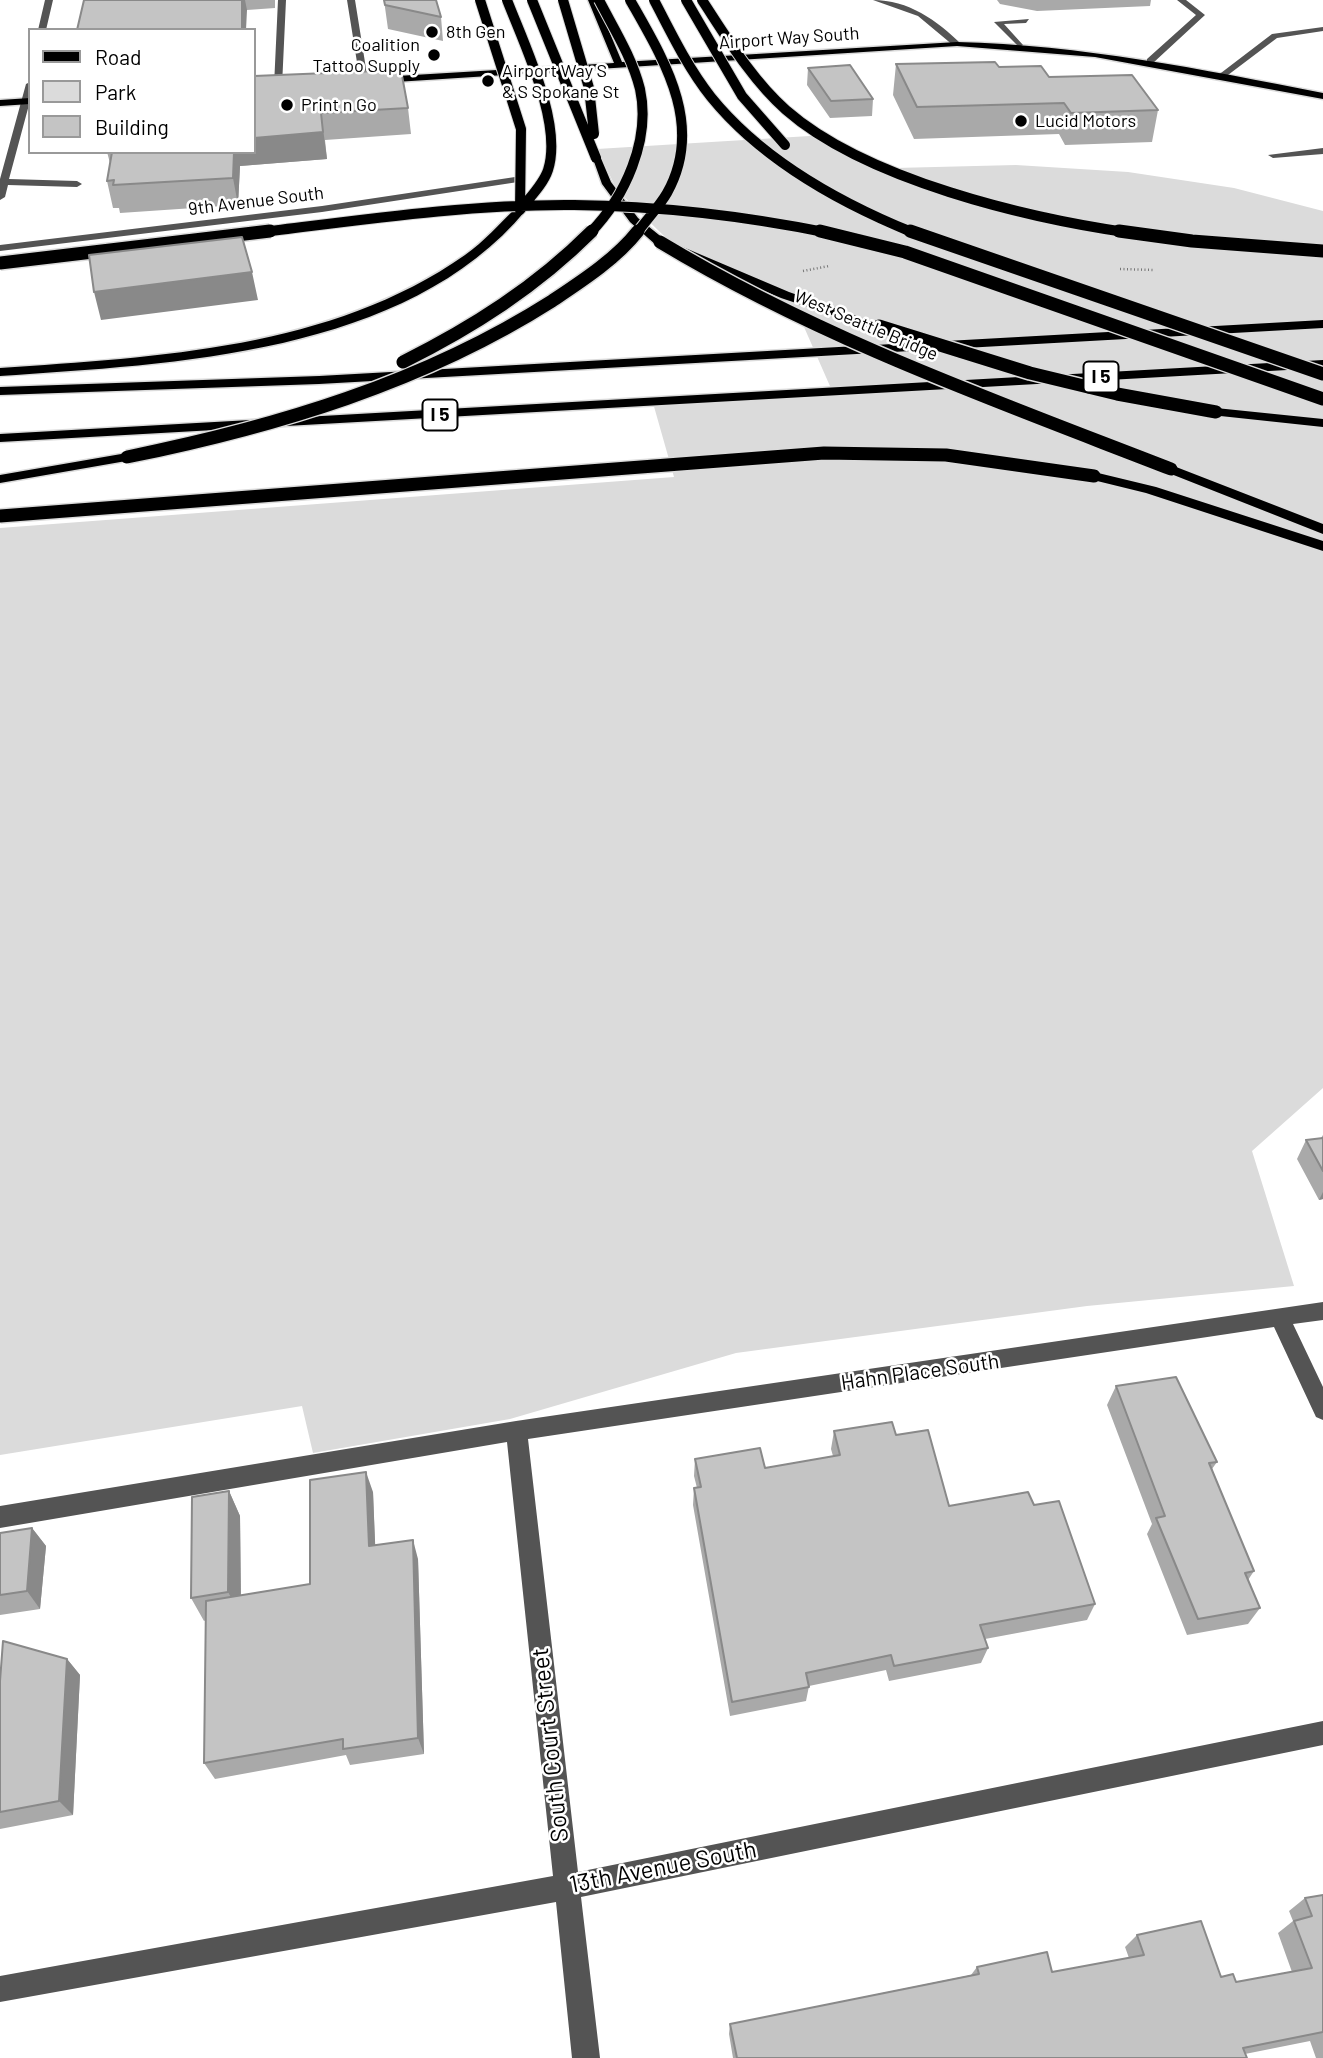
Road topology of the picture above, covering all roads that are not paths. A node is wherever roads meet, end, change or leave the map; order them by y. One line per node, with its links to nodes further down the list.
1 (48, 0): 17 (street)
2 (282, 0): 27 (street)
3 (351, 0): 24 (street)
4 (480, 0): 43 (highway, bridge)
5 (507, 0): 43 (highway, bridge)
6 (532, 0): 37 (highway, West Seattle Bridge, bridge)
7 (563, 0): 37 (highway, bridge)
8 (592, 0): 22 (main road)
9 (599, 0): 57 (highway, bridge)
10 (630, 0): 57 (highway, bridge)
11 (654, 0): 48 (highway, bridge)
12 (686, 0): 35 (highway, bridge)
13 (702, 0): 46 (highway, bridge)
14 (877, 0): 19 (street)
15 (1181, 0): 21 (street)
16 (1026, 21): 20 (street)
17 (42, 28)
18 (1323, 29): 23 (street)
19 (957, 44): 20 (main road, Airport Way South); 22 (main road, Airport Way South)
20 (1019, 45): 21 (main road, Airport Way South)
21 (1150, 61): 23 (main road, Airport Way South)
22 (619, 65): 24 (main road, Airport Way South)
23 (1222, 76): 29 (main road, Airport Way South)
24 (364, 80): 25 (main road, Airport Way South)
25 (351, 81)
26 (290, 85): 27 (main road)
27 (278, 86): 28 (main road)
28 (266, 87)
29 (1323, 96)
30 (28, 101): 31 (main road); 32 (street)
31 (0, 103)
32 (16, 136): 33 (street); 40 (street)
33 (28, 136)
34 (1323, 151): 36 (street)
35 (797, 155)
36 (1273, 155)
37 (596, 158): 44 (highway, West Seattle Bridge, bridge)
38 (826, 175): 48 (highway, bridge)
39 (515, 180): 45 (street, 9th Avenue South)
40 (2, 182): 41 (street); 42 (street)
41 (77, 184)
42 (0, 197)
43 (520, 210): 51 (highway)
44 (660, 242): 55 (highway, bridge); 60 (highway, West Seattle Bridge, bridge)
45 (0, 248)
46 (1323, 251)
47 (0, 263): 54 (highway, bridge)
48 (1101, 297): 52 (highway, bridge)
49 (1323, 324): 53 (highway, I 5, bridge)
50 (1323, 365): 56 (highway, I 5, bridge)
51 (0, 372)
52 (1323, 374)
53 (0, 391)
54 (1323, 399)
55 (1323, 423)
56 (0, 438)
57 (127, 457): 58 (highway)
58 (0, 479)
59 (0, 516): 61 (highway, bridge)
60 (1323, 529)
61 (1323, 546)
62 (1323, 1311): 63 (street, Hahn Place South)
63 (1280, 1318): 64 (street); 65 (street, Hahn Place South)
64 (1323, 1410)
65 (516, 1431): 66 (street, Hahn Place South); 68 (street, South Court Street)
66 (0, 1517)
67 (1323, 1733): 68 (street, 13th Avenue South)
68 (566, 1887): 69 (street, 13th Avenue South); 70 (street, South Court Street)
69 (0, 1989)
70 (586, 2058)

